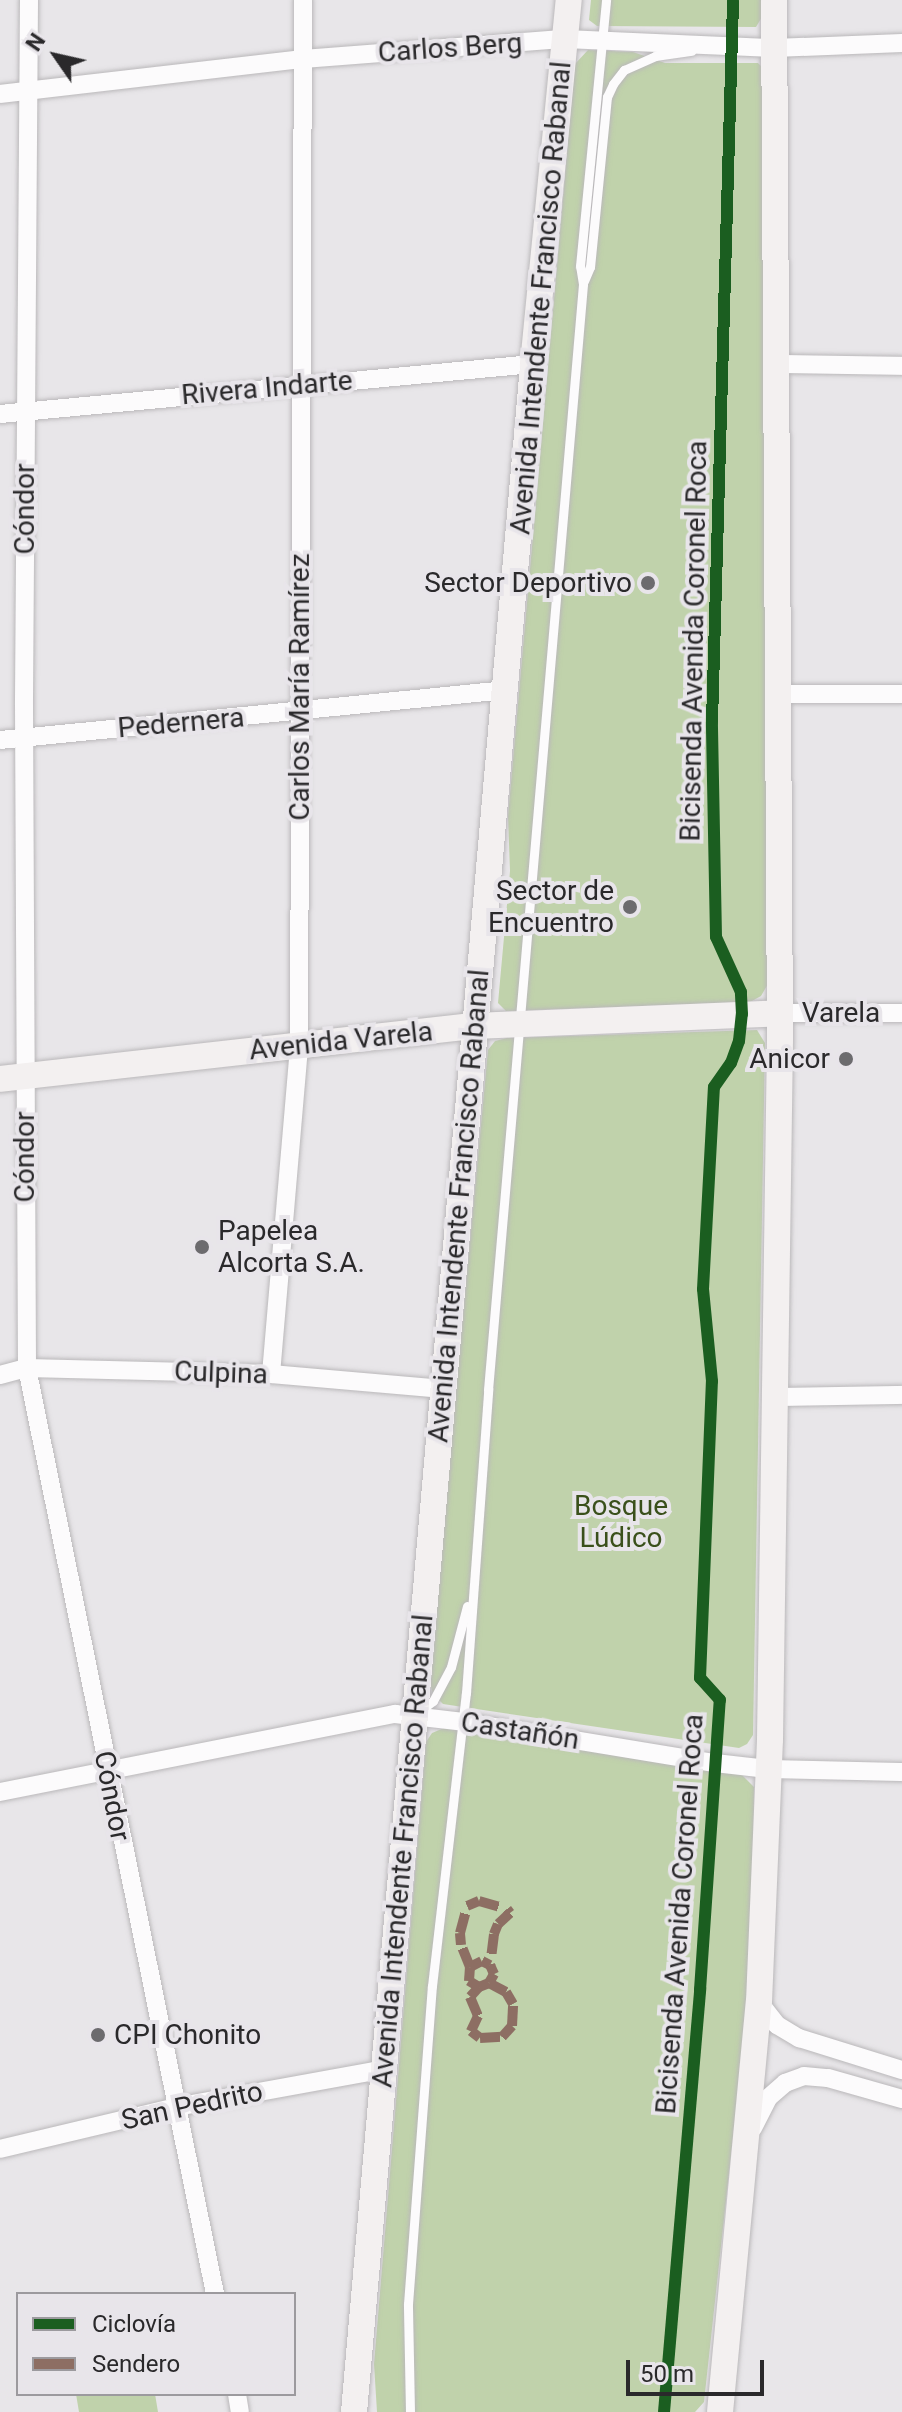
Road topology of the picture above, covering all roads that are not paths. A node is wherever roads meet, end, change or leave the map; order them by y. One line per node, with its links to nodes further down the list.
1 (29, 0): 12 (street, Cóndor)
2 (303, 0): 11 (street, Carlos María Ramírez)
3 (569, 0): 7 (main road, Avenida Intendente Francisco Rabanal)
4 (586, 0): 7 (main road)
5 (606, 0): 7 (lane)
6 (774, 0): 10 (main road)
7 (583, 39): 9 (street, Carlos Berg); 11 (street, Carlos Berg); 14 (lane); 15 (main road, Avenida Intendente Francisco Rabanal)
8 (902, 43): 10 (street, Carlos Berg)
9 (733, 46): 10 (street, Carlos Berg); 14 (lane)
10 (774, 48): 16 (main road)
11 (303, 59): 12 (street, Carlos Berg); 18 (street, Carlos María Ramírez)
12 (28, 92): 13 (street, Carlos Berg); 19 (street, Cóndor)
13 (0, 94)
14 (583, 284): 29 (lane)
15 (533, 364): 18 (street, Rivera Indarte); 21 (main road, Avenida Intendente Francisco Rabanal)
16 (776, 364): 17 (street); 22 (main road)
17 (902, 366)
18 (301, 385): 19 (street, Rivera Indarte); 24 (street, Carlos María Ramírez)
19 (25, 411): 20 (street, Rivera Indarte); 25 (street, Cóndor)
20 (0, 414)
21 (506, 690): 24 (street, Pedernera); 30 (main road, Avenida Intendente Francisco Rabanal)
22 (777, 694): 23 (street); 27 (main road)
23 (902, 694)
24 (300, 712): 25 (street, Pedernera); 31 (street, Carlos María Ramírez)
25 (24, 738): 26 (street, Pedernera); 32 (street, Cóndor)
26 (0, 740)
27 (780, 1013): 28 (street, Varela); 29 (main road, Avenida Varela); 38 (main road)
28 (902, 1013)
29 (520, 1024): 30 (main road, Avenida Varela); 39 (lane)
30 (475, 1026): 31 (main road, Avenida Varela); 36 (main road, Avenida Intendente Francisco Rabanal)
31 (299, 1046): 32 (main road, Avenida Varela); 34 (street, Carlos María Ramírez)
32 (12, 1078): 33 (street, Cóndor)
33 (27, 1368): 34 (street, Culpina); 35 (street, Culpina); 42 (street, Cóndor)
34 (271, 1374): 36 (street, Culpina)
35 (0, 1375)
36 (443, 1389): 40 (main road, Avenida Intendente Francisco Rabanal)
37 (902, 1395): 38 (street)
38 (774, 1397): 43 (main road)
39 (473, 1583): 40 (lane); 41 (lane)
40 (415, 1715): 41 (street, Castañón); 42 (street, Castañón); 47 (main road, Avenida Intendente Francisco Rabanal)
41 (464, 1722): 43 (street, Castañón); 55 (lane)
42 (107, 1769): 45 (street, Castañón); 50 (street, Cóndor)
43 (768, 1769): 44 (street, Castañón); 46 (main road)
44 (902, 1772)
45 (0, 1792)
46 (759, 2002): 48 (street); 51 (main road)
47 (386, 2069): 50 (street, San Pedrito); 54 (main road, Avenida Intendente Francisco Rabanal)
48 (902, 2070)
49 (902, 2099): 51 (street)
50 (176, 2107): 52 (street, San Pedrito); 53 (street, Cóndor)
51 (748, 2142): 56 (main road)
52 (0, 2149)
53 (215, 2292)
54 (354, 2412)
55 (410, 2412)
56 (720, 2412)

